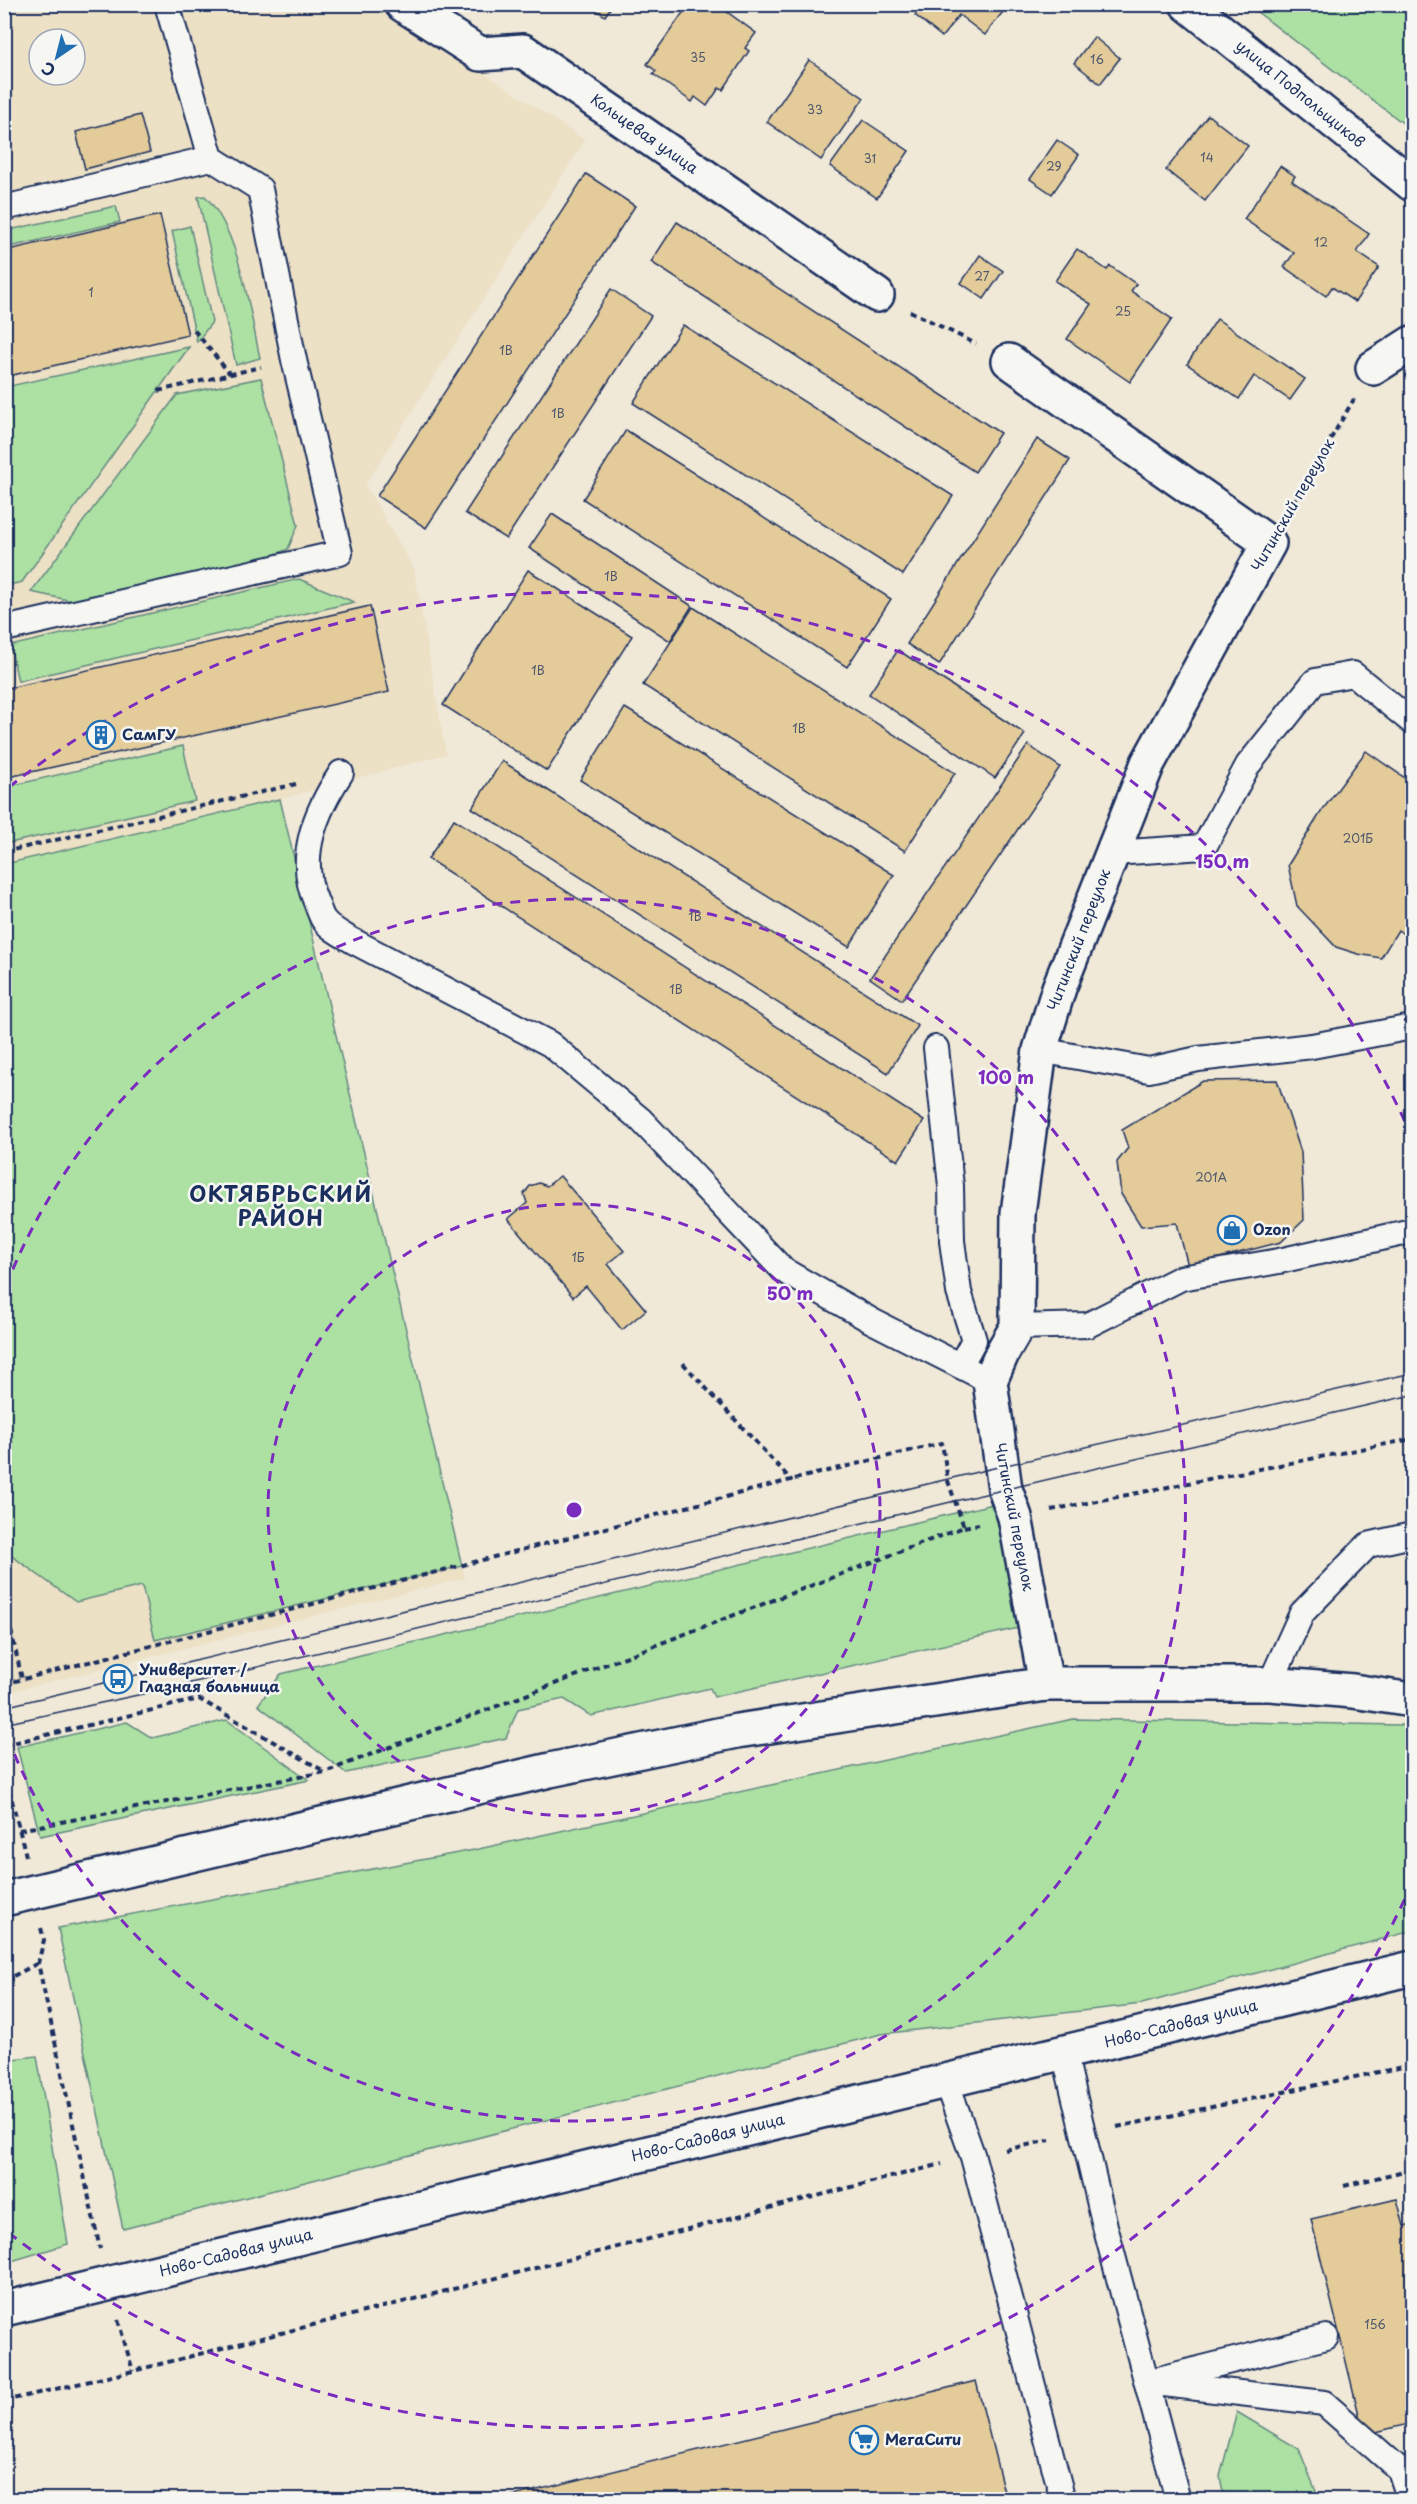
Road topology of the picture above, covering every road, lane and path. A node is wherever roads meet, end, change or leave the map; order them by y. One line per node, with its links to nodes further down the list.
1 (167, 4): 4 (lane)
2 (402, 4): 7 (main road, Кольцевая улица)
3 (1186, 4): 5 (main road, улица Подпольщиков)
4 (211, 158): 6 (lane); 10 (lane)
5 (1413, 184)
6 (4, 208)
7 (877, 295): 11 (path)
8 (194, 330): 13 (path)
9 (1413, 343): 12 (main road)
10 (294, 360): 13 (path); 16 (lane)
11 (1009, 360): 15 (main road)
12 (1373, 368): 15 (path, Читинский переулок)
13 (230, 374): 14 (path)
14 (158, 391)
15 (1269, 543): 20 (main road, Читинский переулок)
16 (4, 629)
17 (1413, 722): 20 (lane)
18 (341, 773): 19 (path); 27 (lane)
19 (4, 852)
20 (1113, 853): 23 (main road, Читинский переулок)
21 (1413, 1027): 23 (lane)
22 (936, 1048): 27 (lane)
23 (1041, 1050): 25 (main road, Читинский переулок)
24 (1413, 1231): 25 (lane)
25 (1017, 1327): 28 (main road, Читинский переулок)
26 (680, 1360): 30 (path)
27 (960, 1366): 28 (lane)
28 (990, 1381): 31 (main road, Читинский переулок)
29 (1413, 1439): 31 (path)
30 (791, 1480): 32 (path); 35 (path)
31 (1015, 1517): 32 (path); 38 (main road, Читинский переулок)
32 (964, 1527): 41 (path)
33 (1413, 1535): 36 (lane)
34 (4, 1600): 35 (path)
35 (22, 1679): 37 (path)
36 (1270, 1683): 38 (main road); 39 (main road)
37 (4, 1684)
38 (1046, 1684): 43 (main road)
39 (1413, 1700)
40 (4, 1745): 41 (path)
41 (325, 1772): 42 (path)
42 (19, 1830)
43 (4, 1899)
44 (44, 1940): 45 (path)
45 (38, 1963): 47 (path); 55 (path)
46 (1413, 1968): 48 (main road, Ново-Садовая улица)
47 (4, 1981)
48 (1064, 2052): 50 (main road, Ново-Садовая улица); 51 (lane)
49 (1413, 2065): 51 (path)
50 (946, 2081): 52 (lane); 55 (main road, Ново-Садовая улица)
51 (1084, 2133): 52 (path); 59 (lane)
52 (973, 2157): 58 (path); 61 (lane)
53 (1413, 2169): 54 (path)
54 (1344, 2186)
55 (107, 2284): 56 (main road, Ново-Садовая улица); 58 (path)
56 (4, 2308)
57 (1326, 2337): 59 (lane)
58 (133, 2372): 60 (path)
59 (1147, 2382): 62 (lane); 63 (lane)
60 (4, 2401)
61 (1063, 2499)
62 (1178, 2499)
63 (1410, 2499)

